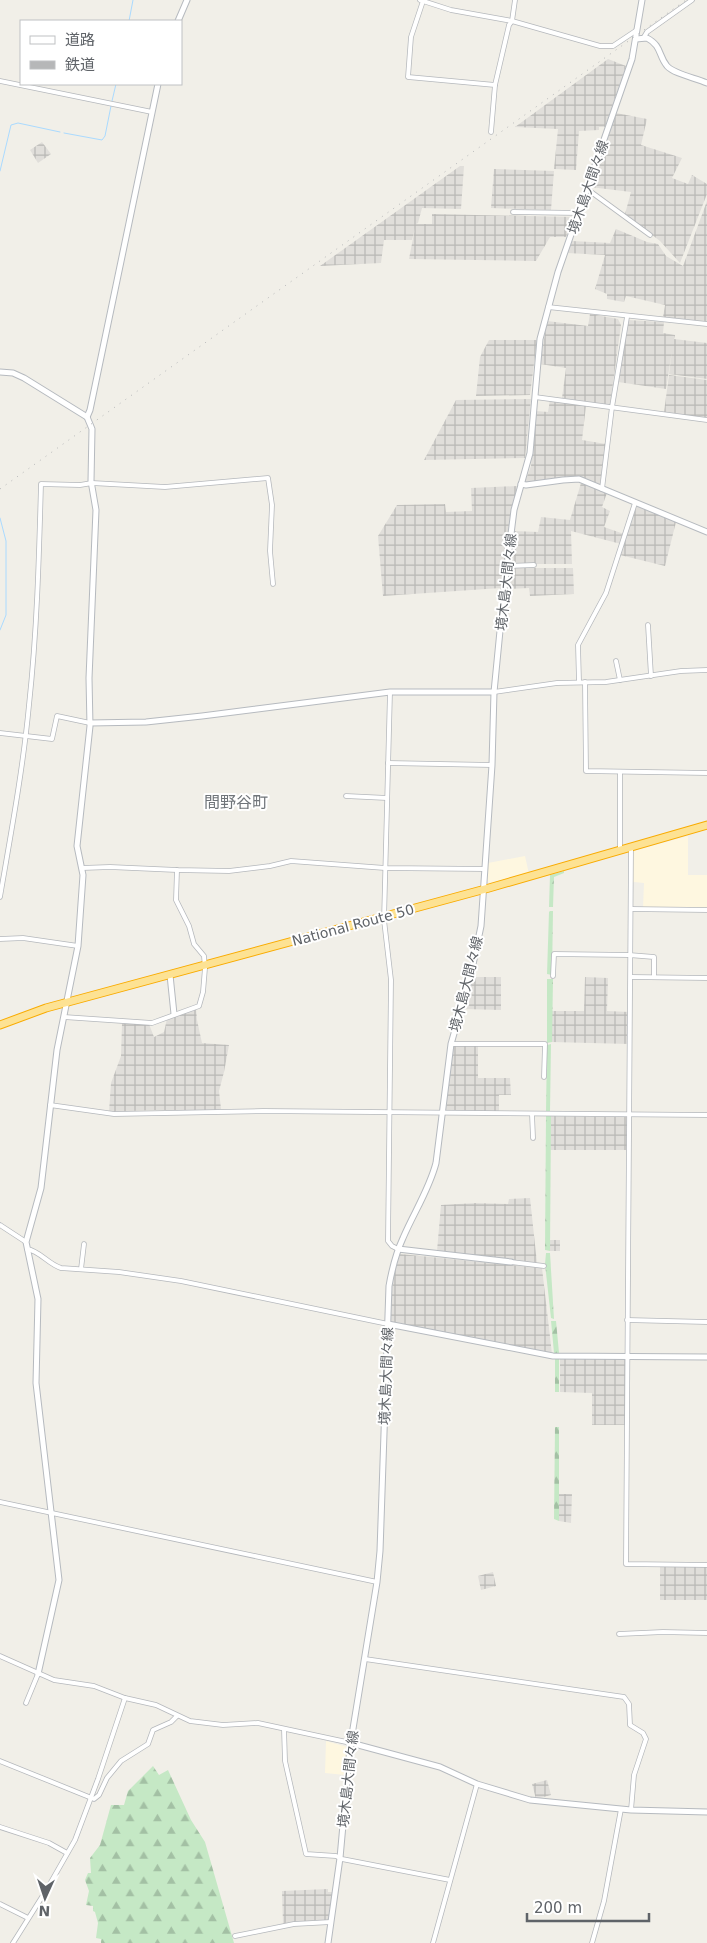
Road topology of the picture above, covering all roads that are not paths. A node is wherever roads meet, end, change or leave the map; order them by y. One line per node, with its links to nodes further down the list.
1 (187, 0): 6 (street)
2 (515, 0): 7 (street)
3 (642, 0): 8 (street, 境木島大間々線)
4 (692, 0): 9 (street)
5 (422, 1): 7 (street); 14 (street)
6 (178, 20)
7 (512, 20): 8 (street); 14 (street)
8 (637, 30): 10 (street, 境木島大間々線)
9 (644, 37): 10 (street); 12 (street)
10 (636, 39): 17 (street, 境木島大間々線)
11 (0, 81): 15 (street)
12 (707, 83)
13 (158, 85): 15 (street)
14 (495, 85): 16 (street)
15 (152, 112): 27 (street)
16 (490, 132)
17 (587, 189): 19 (street, 境木島大間々線); 20 (street)
18 (513, 212): 19 (street)
19 (579, 213): 21 (street, 境木島大間々線)
20 (650, 235)
21 (548, 307): 22 (street); 25 (street, 境木島大間々線)
22 (626, 317): 23 (street); 26 (street)
23 (707, 324)
24 (0, 372): 27 (street)
25 (535, 397): 26 (street); 30 (street, 境木島大間々線)
26 (612, 407): 28 (street); 31 (street)
27 (87, 417): 29 (street)
28 (707, 420)
29 (92, 483): 36 (street); 46 (street); 48 (street)
30 (521, 484): 31 (street); 34 (street, 境木島大間々線)
31 (602, 489): 32 (street)
32 (636, 503): 33 (street); 42 (street)
33 (707, 532)
34 (507, 566): 35 (street); 45 (street, 境木島大間々線)
35 (534, 566)
36 (273, 584)
37 (648, 625): 40 (street)
38 (616, 660): 41 (street)
39 (707, 670): 40 (street)
40 (651, 676): 41 (street)
41 (620, 680): 43 (street)
42 (579, 682): 43 (street); 45 (street)
43 (585, 682): 51 (street)
44 (390, 692): 45 (street); 46 (street); 49 (street)
45 (494, 692): 50 (street, 境木島大間々線)
46 (90, 723): 48 (street); 58 (street)
47 (0, 732): 48 (street)
48 (26, 736): 63 (street)
49 (388, 763): 50 (street); 54 (street)
50 (492, 765): 60 (street, 境木島大間々線)
51 (620, 772): 52 (street); 57 (street)
52 (707, 773)
53 (346, 796): 54 (street)
54 (388, 798): 59 (street)
55 (707, 825): 56 (highway, National Route 50)
56 (630, 847): 57 (highway, National Route 50); 64 (street)
57 (620, 850): 62 (highway, National Route 50)
58 (82, 868): 61 (street); 68 (street)
59 (385, 868): 60 (street); 61 (street); 66 (street)
60 (485, 868): 62 (street, 境木島大間々線)
61 (177, 870): 70 (street)
62 (483, 890): 66 (highway, National Route 50); 80 (street, 境木島大間々線)
63 (0, 897)
64 (631, 909): 65 (street); 69 (street)
65 (707, 910)
66 (384, 916): 70 (highway, National Route 50); 83 (street)
67 (0, 939): 68 (street)
68 (78, 946): 76 (street)
69 (631, 955): 72 (street); 73 (street); 74 (street)
70 (205, 965): 71 (highway, National Route 50); 77 (street)
71 (170, 975): 76 (highway, National Route 50); 77 (street)
72 (553, 976)
73 (631, 977): 74 (street); 86 (street)
74 (654, 977): 75 (street)
75 (707, 978)
76 (67, 1003): 78 (street); 79 (highway, National Route 50)
77 (174, 1014): 78 (street)
78 (64, 1017): 82 (street)
79 (0, 1025)
80 (451, 1044): 81 (street); 84 (street, 境木島大間々線)
81 (544, 1077)
82 (50, 1105): 83 (street); 91 (street)
83 (390, 1112): 84 (street); 92 (street)
84 (443, 1113): 85 (street); 92 (street, 境木島大間々線)
85 (532, 1114): 86 (street); 88 (street)
86 (630, 1115): 87 (street); 96 (street)
87 (707, 1115)
88 (533, 1138)
89 (0, 1225): 91 (street)
90 (84, 1244): 95 (street)
91 (26, 1246): 95 (street); 102 (street)
92 (398, 1249): 93 (street); 98 (street, 境木島大間々線)
93 (511, 1262): 94 (street)
94 (544, 1266)
95 (81, 1269): 98 (street)
96 (627, 1320): 97 (street); 99 (street)
97 (707, 1322)
98 (388, 1324): 99 (street); 104 (street, 境木島大間々線)
99 (627, 1357): 100 (street); 103 (street)
100 (707, 1357)
101 (0, 1502): 102 (street)
102 (52, 1512): 104 (street); 109 (street)
103 (707, 1565)
104 (377, 1582): 108 (street, 境木島大間々線)
105 (707, 1633): 106 (street)
106 (619, 1634)
107 (0, 1656): 109 (street)
108 (365, 1659): 114 (street, 境木島大間々線); 119 (street)
109 (38, 1674): 110 (street); 111 (street)
110 (125, 1698): 112 (street); 117 (street)
111 (26, 1704)
112 (177, 1716): 113 (street); 117 (street)
113 (284, 1729): 114 (street); 123 (street)
114 (351, 1743): 116 (street); 123 (street, 境木島大間々線)
115 (0, 1761): 117 (street)
116 (477, 1784): 118 (street); 124 (street)
117 (91, 1798): 122 (street)
118 (621, 1810): 119 (street); 132 (street)
119 (631, 1810): 120 (street)
120 (707, 1812)
121 (0, 1827): 122 (street)
122 (67, 1853): 126 (street)
123 (340, 1858): 124 (street); 127 (street, 境木島大間々線)
124 (450, 1880): 131 (street)
125 (0, 1904): 126 (street)
126 (28, 1918): 129 (street)
127 (331, 1922): 128 (street); 130 (street, 境木島大間々線)
128 (235, 1936)
129 (13, 1943)
130 (328, 1943)
131 (433, 1943)
132 (592, 1943)

